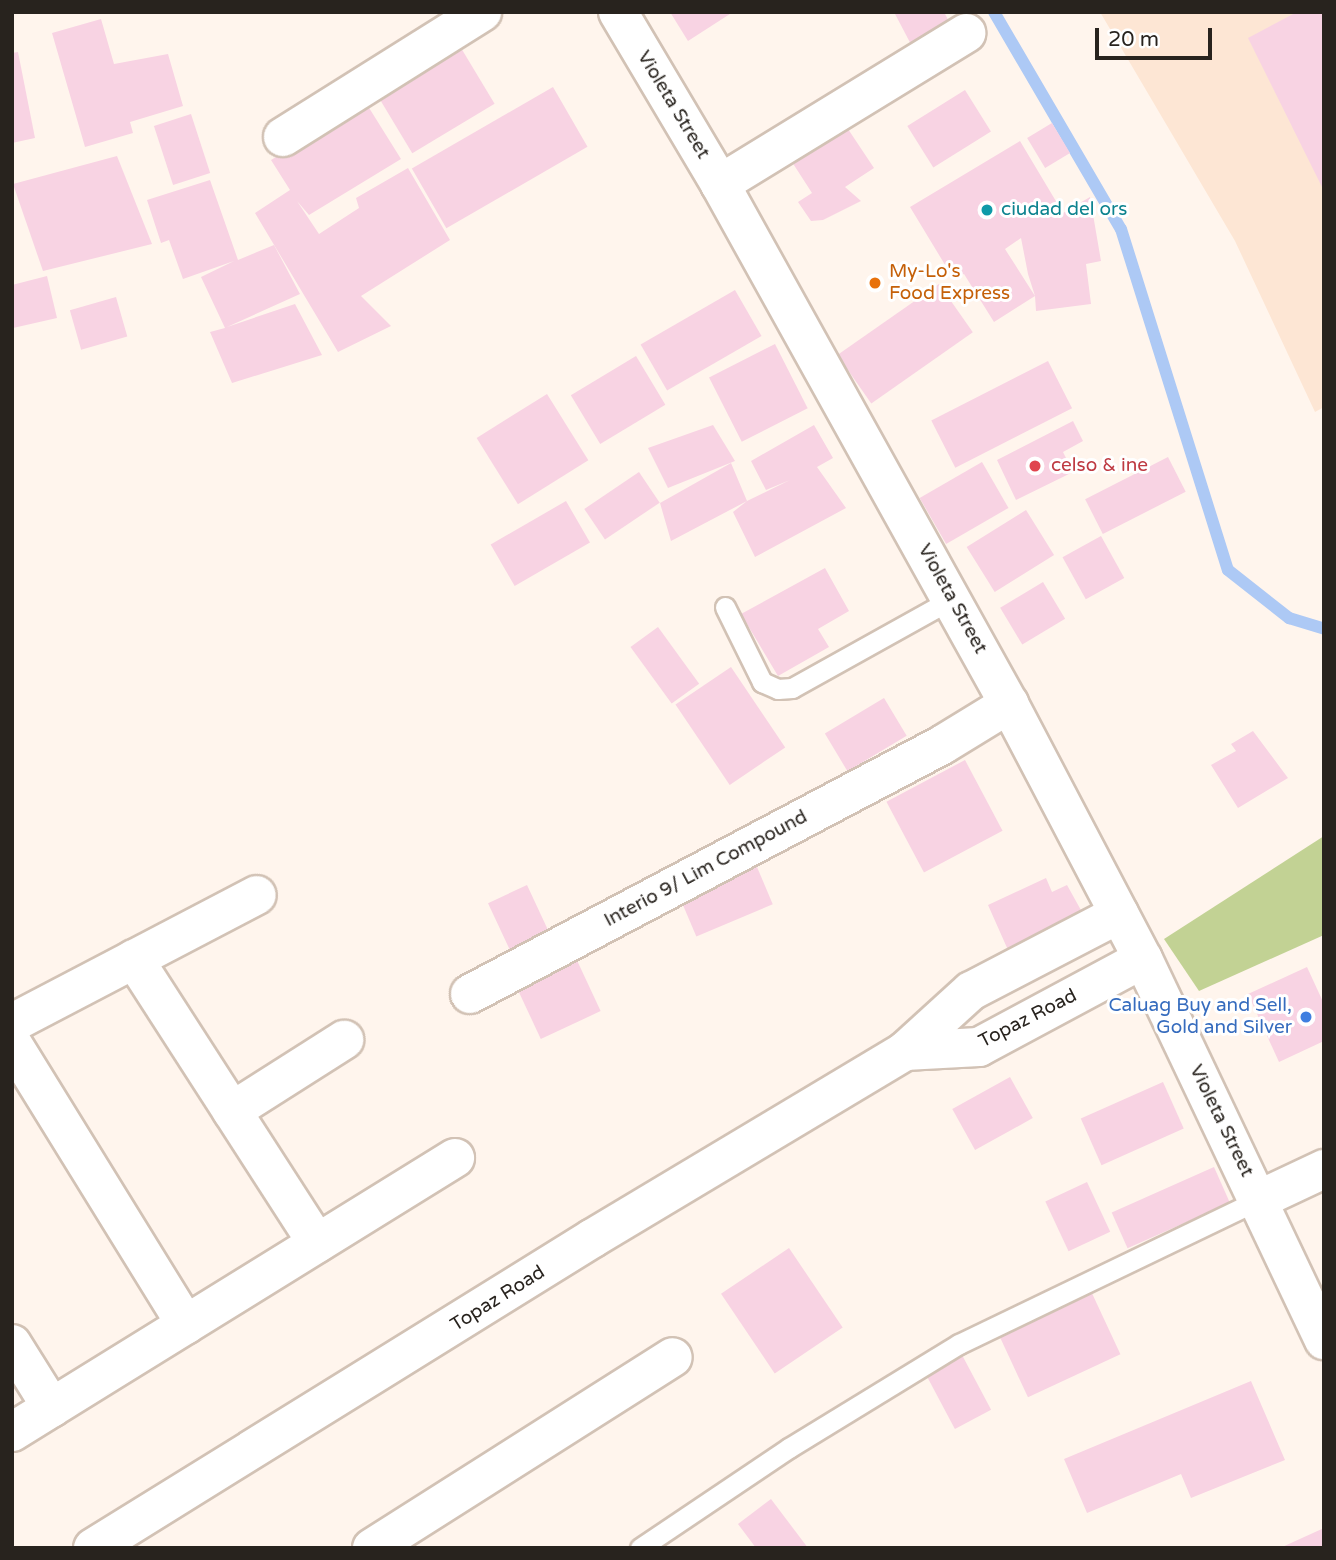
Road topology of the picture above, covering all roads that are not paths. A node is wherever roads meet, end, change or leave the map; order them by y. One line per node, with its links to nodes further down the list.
1 (482, 12): 4 (street)
2 (618, 12): 5 (street, Violeta Street)
3 (966, 33): 5 (street)
4 (283, 137)
5 (720, 184): 6 (street, Violeta Street)
6 (952, 599): 7 (lane); 8 (street, Violeta Street)
7 (725, 607)
8 (1010, 704): 10 (street, Violeta Street); 13 (street, Interio 9/ Lim Compound)
9 (257, 895): 11 (street)
10 (1119, 914): 12 (street, Violeta Street); 17 (street, Topaz Road)
11 (134, 959): 14 (street); 18 (street)
12 (1143, 959): 17 (street, Topaz Road); 21 (street, Violeta Street)
13 (470, 994)
14 (12, 1023)
15 (344, 1040): 18 (street)
16 (12, 1043): 23 (street)
17 (905, 1051): 29 (street, Topaz Road)
18 (232, 1111): 22 (street)
19 (455, 1158): 22 (street)
20 (1324, 1169): 21 (street)
21 (1258, 1200): 24 (street, Violeta Street); 31 (lane)
22 (317, 1243): 23 (street)
23 (186, 1325): 27 (street)
24 (1324, 1340)
25 (12, 1345): 27 (street)
26 (673, 1357): 30 (street)
27 (52, 1408): 28 (street)
28 (12, 1432)
29 (93, 1548)
30 (372, 1548)
31 (640, 1548)

